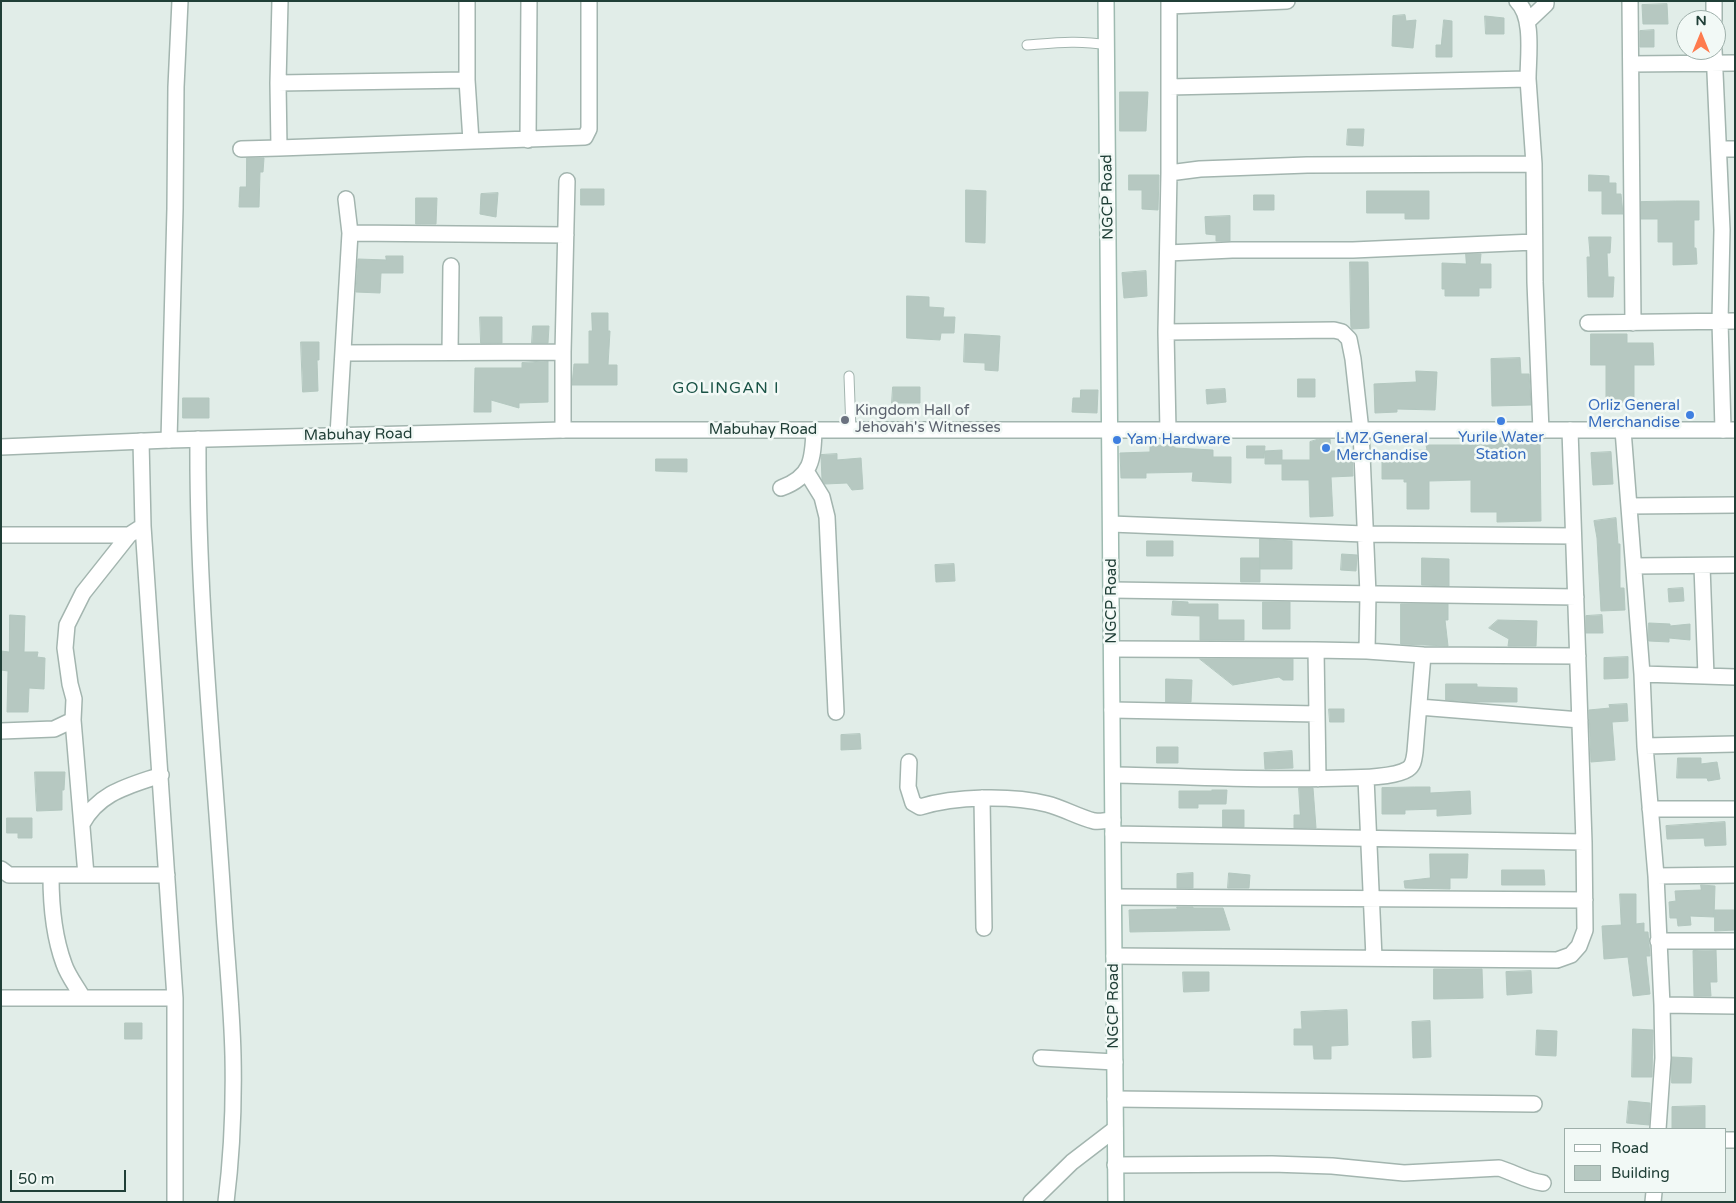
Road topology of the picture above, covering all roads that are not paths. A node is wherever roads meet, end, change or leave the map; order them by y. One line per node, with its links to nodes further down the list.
1 (180, 1): 58 (street)
2 (280, 1): 20 (street)
3 (467, 1): 19 (street)
4 (529, 1): 22 (street)
5 (589, 1): 22 (street)
6 (1106, 1): 14 (street, NGCP Road)
7 (1287, 1): 11 (street)
8 (1517, 1): 12 (street)
9 (1546, 1): 12 (street)
10 (1630, 1): 17 (street)
11 (1169, 3): 21 (street)
12 (1528, 21): 18 (street)
13 (1027, 45): 14 (lane)
14 (1106, 45): 52 (street, NGCP Road)
15 (1678, 60): 17 (street)
16 (1714, 60): 27 (street)
17 (1631, 64): 40 (street)
18 (1528, 79): 21 (street); 28 (street)
19 (467, 80): 20 (street); 23 (street)
20 (278, 83): 24 (street)
21 (1169, 87): 29 (street)
22 (528, 140): 23 (street)
23 (470, 141): 24 (street)
24 (279, 148): 26 (street)
25 (1735, 148): 27 (street)
26 (241, 149)
27 (1719, 149): 32 (street)
28 (1534, 164): 29 (street); 35 (street)
29 (1169, 173): 36 (street)
30 (567, 181): 34 (street)
31 (346, 199): 33 (street)
32 (1728, 230): 38 (street)
33 (350, 233): 34 (street); 44 (street)
34 (566, 235): 43 (street)
35 (1534, 242): 36 (street); 55 (street)
36 (1168, 254): 41 (street)
37 (451, 266): 42 (street)
38 (1727, 321): 40 (street); 51 (street)
39 (1588, 323): 40 (street)
40 (1632, 323)
41 (1166, 332): 53 (street); 54 (street)
42 (450, 352): 43 (street); 44 (street)
43 (563, 352): 46 (street)
44 (343, 353): 56 (street)
45 (849, 376): 48 (lane)
46 (562, 430): 47 (street, Mabuhay Road); 56 (street, Mabuhay Road)
47 (814, 430): 48 (street, Mabuhay Road); 61 (street)
48 (851, 430): 52 (street, Mabuhay Road)
49 (1570, 430): 50 (street, Mabuhay Road); 55 (street, Mabuhay Road); 70 (street)
50 (1623, 430): 51 (street, Mabuhay Road); 64 (street)
51 (1729, 430)
52 (1110, 431): 53 (street, Mabuhay Road); 65 (street, NGCP Road)
53 (1168, 431): 54 (street, Mabuhay Road)
54 (1361, 431): 55 (street, Mabuhay Road); 67 (street)
55 (1541, 431)
56 (338, 435): 57 (street, Mabuhay Road)
57 (198, 439): 58 (street, Mabuhay Road); 134 (street)
58 (169, 440): 59 (street, Mabuhay Road)
59 (142, 441): 60 (street, Mabuhay Road); 66 (street)
60 (1, 447)
61 (806, 471): 62 (street); 87 (street)
62 (781, 488)
63 (1735, 505): 64 (street)
64 (1630, 506): 71 (street)
65 (1111, 524): 67 (street); 74 (street, NGCP Road)
66 (143, 526): 69 (street); 95 (street)
67 (1364, 534): 70 (street); 75 (street)
68 (1, 535): 69 (street)
69 (129, 535): 89 (street)
70 (1573, 536): 76 (street)
71 (1634, 566): 72 (street); 82 (street)
72 (1702, 566): 73 (street); 83 (street)
73 (1735, 566)
74 (1112, 590): 75 (street); 77 (street, NGCP Road)
75 (1368, 594): 76 (street); 79 (street)
76 (1576, 597): 81 (street)
77 (1112, 649): 78 (street); 86 (street, NGCP Road)
78 (1316, 650): 79 (street); 88 (street)
79 (1367, 651): 80 (street)
80 (1423, 655): 81 (street); 85 (street)
81 (1578, 656): 90 (street)
82 (1642, 674): 83 (street); 93 (street)
83 (1706, 676): 84 (street)
84 (1735, 677)
85 (1419, 707): 90 (street); 97 (street)
86 (1112, 710): 88 (street); 96 (street, NGCP Road)
87 (836, 712)
88 (1317, 714): 98 (street)
89 (73, 720): 91 (street); 102 (street)
90 (1580, 720): 105 (street)
91 (1, 731)
92 (1735, 744): 93 (street)
93 (1645, 746): 100 (street)
94 (909, 762): 99 (street)
95 (161, 775): 102 (street); 107 (street)
96 (1113, 775): 98 (street); 103 (street, NGCP Road)
97 (1366, 778): 98 (street); 104 (street)
98 (1318, 779)
99 (982, 798): 103 (street); 115 (street)
100 (1650, 809): 101 (street); 111 (street)
101 (1735, 809)
102 (82, 824): 110 (street)
103 (1113, 827): 104 (street); 112 (street, NGCP Road)
104 (1369, 837): 105 (street); 113 (street)
105 (1584, 842): 114 (street)
106 (1, 869): 109 (street)
107 (167, 875): 110 (street); 122 (street)
108 (1735, 875): 111 (street)
109 (51, 876): 110 (street); 121 (street)
110 (86, 876)
111 (1656, 876): 116 (street)
112 (1114, 897): 113 (street); 118 (street, NGCP Road)
113 (1372, 899): 114 (street); 119 (street)
114 (1585, 900): 119 (street)
115 (984, 928)
116 (1658, 941): 117 (street); 123 (street)
117 (1735, 941)
118 (1114, 956): 119 (street); 126 (street, NGCP Road)
119 (1374, 958)
120 (1, 998): 121 (street)
121 (83, 998): 122 (street)
122 (175, 998): 133 (street)
123 (1662, 1005): 124 (street); 129 (street)
124 (1735, 1006)
125 (1041, 1058): 126 (street)
126 (1115, 1062): 127 (street, NGCP Road)
127 (1115, 1098): 128 (street); 130 (street, NGCP Road)
128 (1534, 1104)
129 (1658, 1128)
130 (1115, 1129): 131 (street, NGCP Road); 135 (street)
131 (1115, 1165): 132 (street); 136 (street, NGCP Road)
132 (1543, 1183)
133 (175, 1202)
134 (226, 1202)
135 (1031, 1202)
136 (1116, 1202)

